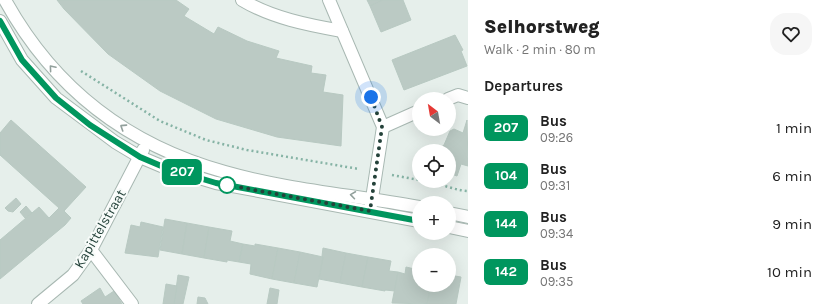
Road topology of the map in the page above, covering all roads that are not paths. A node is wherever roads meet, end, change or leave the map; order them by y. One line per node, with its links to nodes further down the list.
1 (5, 0): 10 (street, one-way to 1)
2 (242, 0): 5 (street)
3 (329, 0): 5 (street)
4 (0, 21): 11 (street)
5 (342, 31): 9 (street)
6 (456, 96): 7 (street)
7 (468, 98)
8 (412, 115): 9 (street)
9 (382, 127): 12 (street)
10 (147, 143): 11 (street, Kapittelstraat); 12 (street, one-way to 10)
11 (140, 157): 14 (street); 20 (street, Kapittelstraat)
12 (372, 198): 13 (street); 14 (street)
13 (412, 206)
14 (370, 211): 17 (street)
15 (456, 214): 16 (street)
16 (468, 217)
17 (412, 220)
18 (456, 228): 19 (street)
19 (468, 231)
20 (91, 250): 21 (street, Kapittelstraat); 22 (street)
21 (38, 304)
22 (132, 304)

